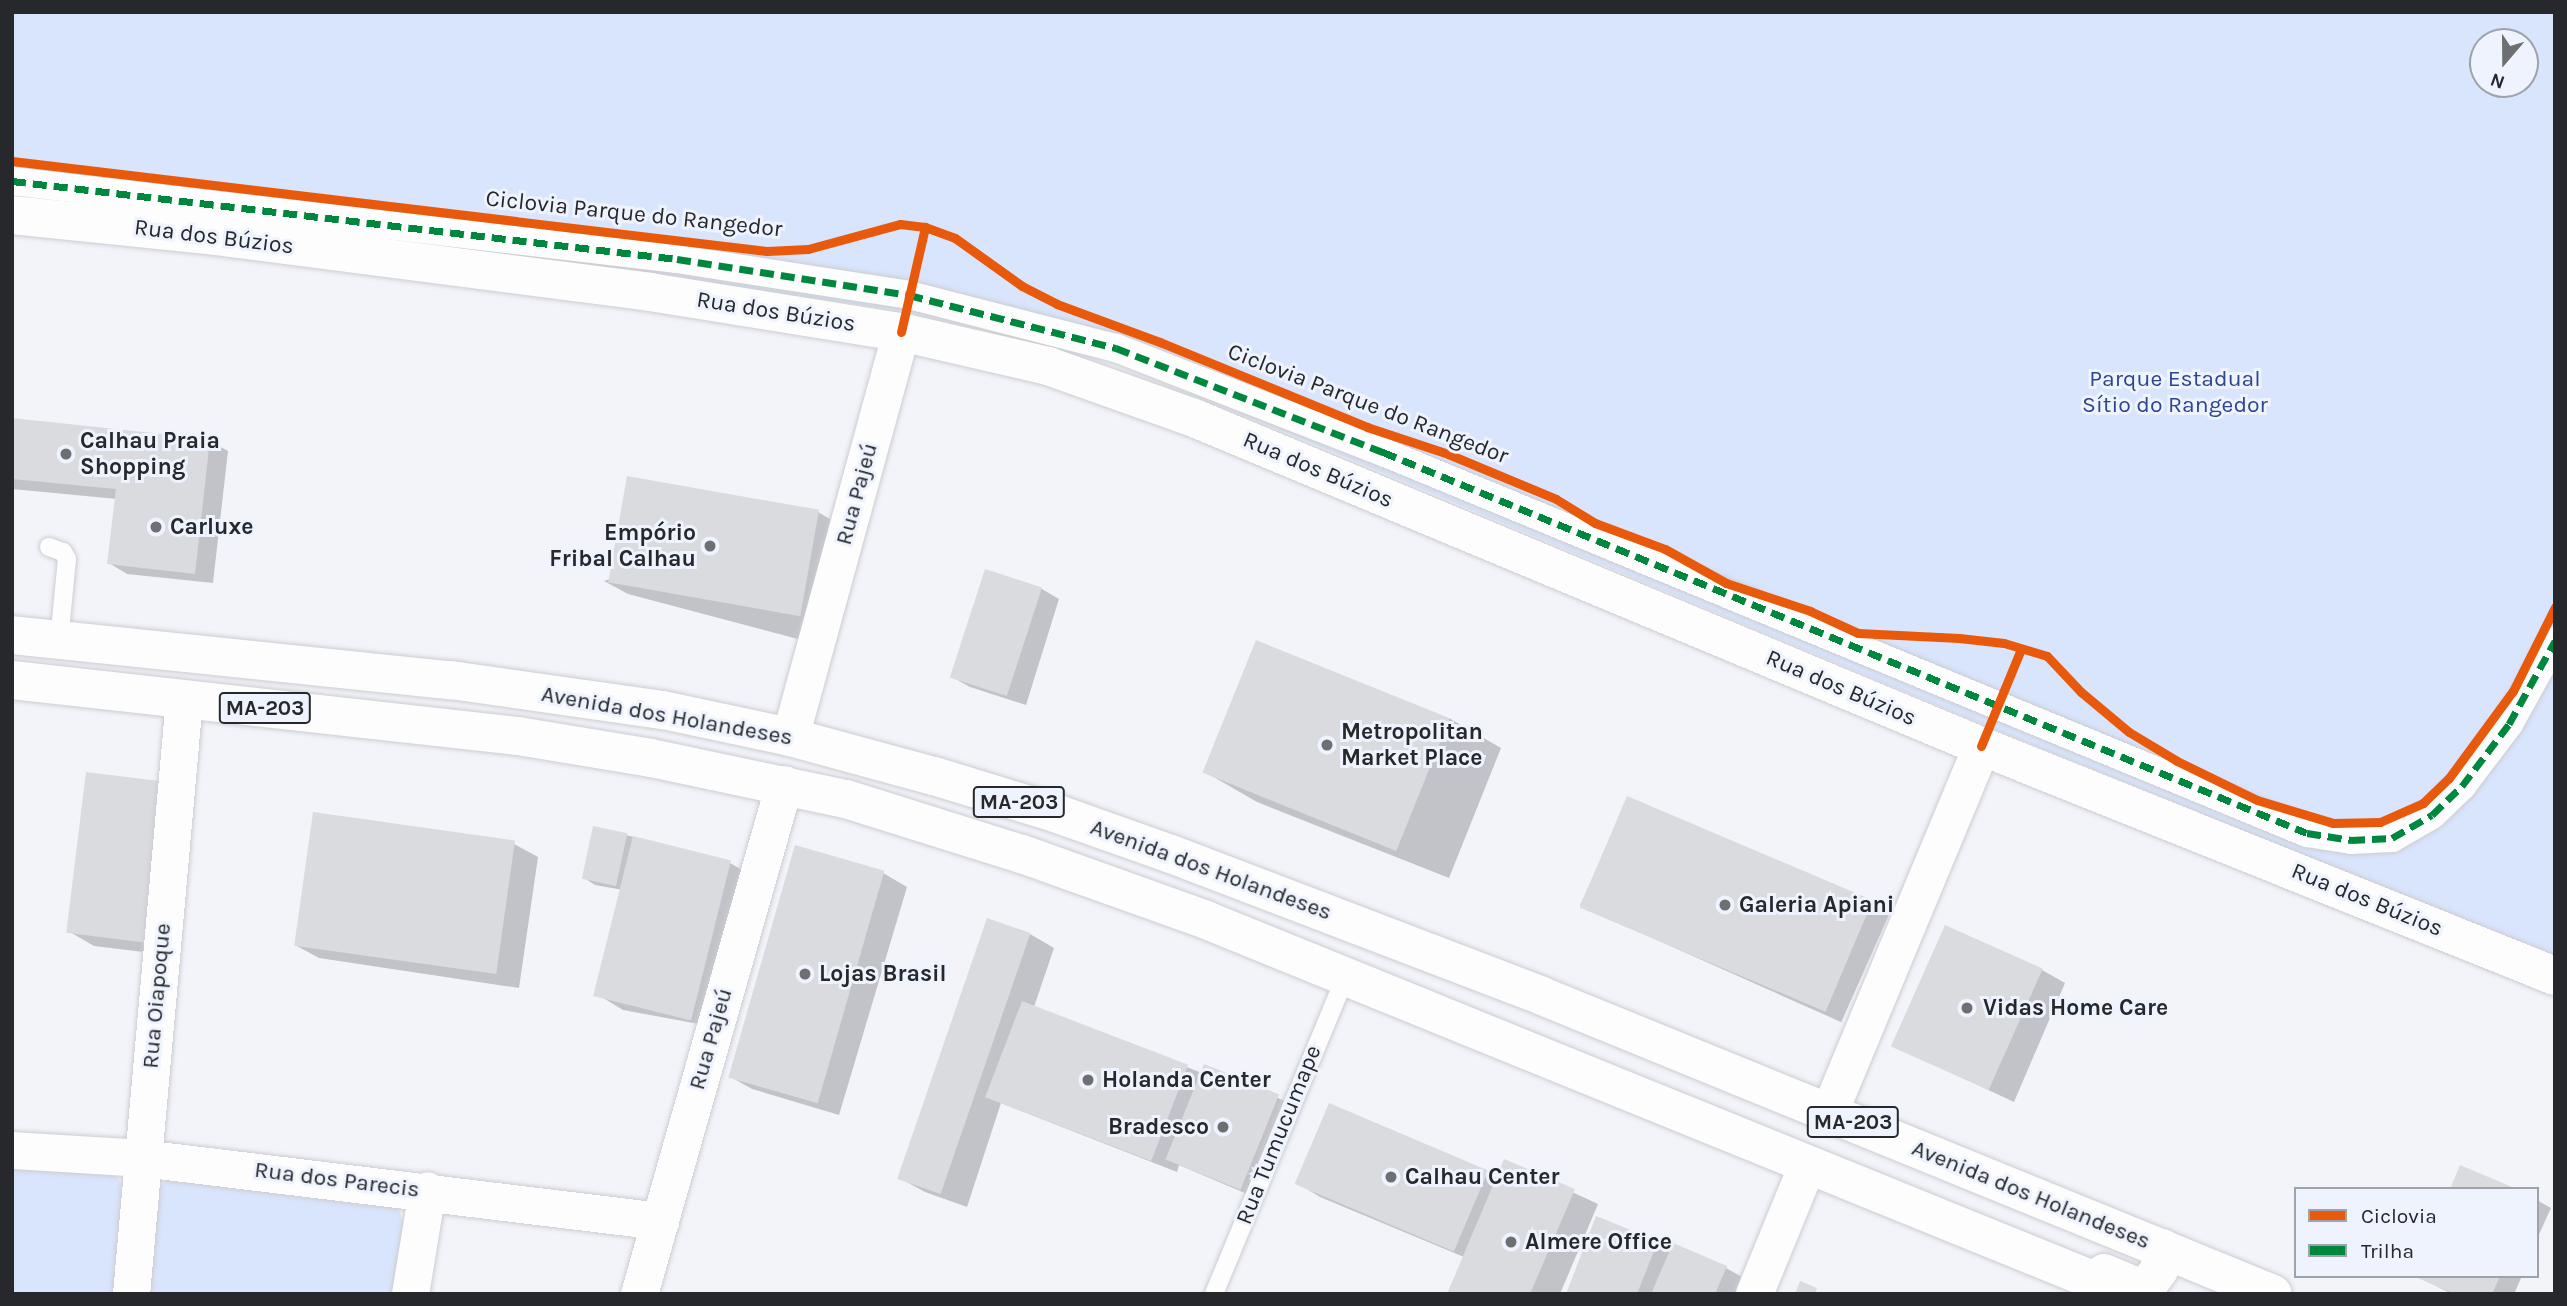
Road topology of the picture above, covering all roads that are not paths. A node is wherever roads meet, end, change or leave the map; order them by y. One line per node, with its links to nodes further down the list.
1 (12, 181): 7 (street)
2 (12, 215): 3 (main road, Rua dos Búzios)
3 (901, 332): 10 (street, Rua Pajeú); 11 (main road, Rua dos Búzios)
4 (49, 547): 6 (lane)
5 (12, 635): 6 (main road, Avenida dos Holandeses / MA-203)
6 (59, 640): 10 (main road, Avenida dos Holandeses / MA-203)
7 (2555, 641)
8 (12, 680): 9 (main road, Avenida dos Holandeses / MA-203)
9 (184, 699): 12 (main road, Avenida dos Holandeses / MA-203); 19 (street, Rua Oiapoque)
10 (790, 737): 15 (main road, Avenida dos Holandeses / MA-203)
11 (1981, 746): 13 (main road, Rua dos Búzios); 15 (street)
12 (784, 784): 14 (main road, Avenida dos Holandeses / MA-203); 22 (street, Rua Pajeú)
13 (2555, 976)
14 (1345, 977): 16 (main road, Avenida dos Holandeses / MA-203); 28 (lane, Rua Tumucumape)
15 (1829, 1112): 18 (main road, Avenida dos Holandeses / MA-203)
16 (1686, 1116): 18 (main road); 20 (main road, Avenida dos Holandeses / MA-203)
17 (12, 1150): 19 (street, Rua dos Parecis)
18 (1930, 1153): 24 (main road, Avenida dos Holandeses / MA-203)
19 (142, 1158): 21 (street, Rua dos Parecis); 25 (street, Rua Oiapoque)
20 (1807, 1165): 23 (main road, Avenida dos Holandeses / MA-203); 29 (street)
21 (427, 1190): 22 (street, Rua dos Parecis); 26 (street)
22 (660, 1221): 27 (street, Rua Pajeú)
23 (1960, 1227): 24 (main road); 30 (main road, Avenida dos Holandeses / MA-203)
24 (2163, 1248): 31 (main road, Avenida dos Holandeses / MA-203)
25 (131, 1294)
26 (410, 1294)
27 (639, 1294)
28 (1214, 1294)
29 (1754, 1294)
30 (2127, 1294)
31 (2273, 1294)

